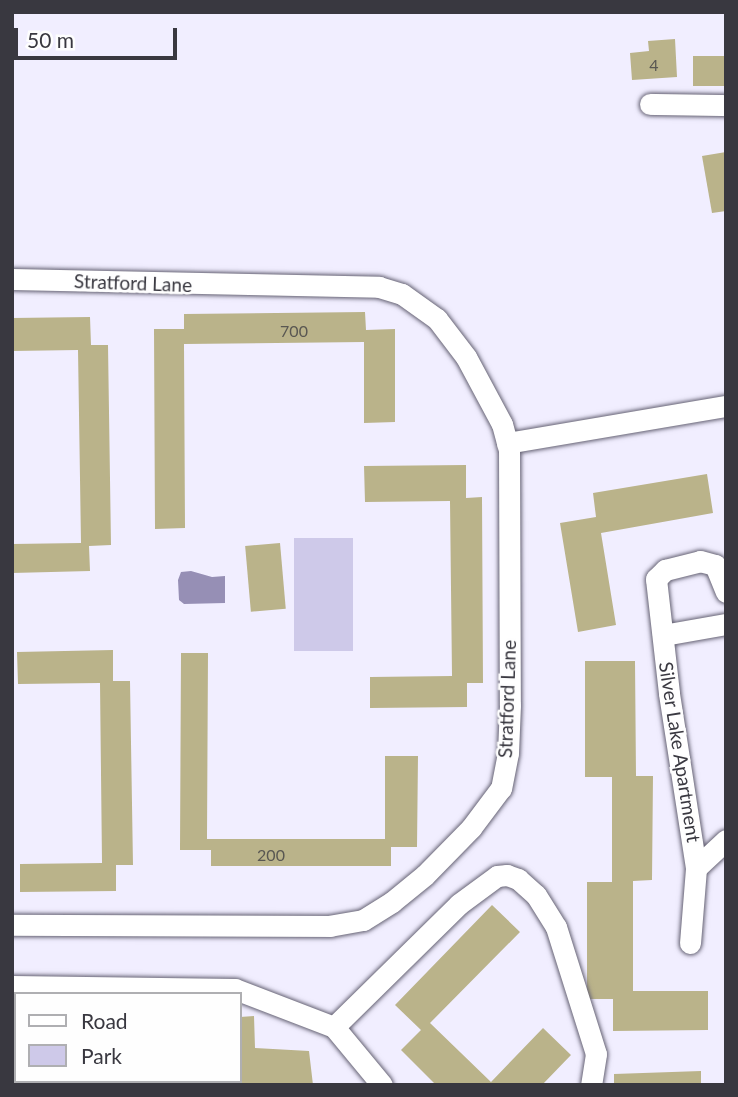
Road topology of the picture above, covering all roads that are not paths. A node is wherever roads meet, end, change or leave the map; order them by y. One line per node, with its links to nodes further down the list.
1 (650, 104): 2 (street)
2 (726, 105)
3 (12, 279): 5 (street, Stratford Lane)
4 (726, 406): 5 (street)
5 (507, 443): 11 (street, Stratford Lane)
6 (726, 592): 8 (street, Silver Lake Apartment)
7 (726, 624): 8 (street, Silver Lake Apartment)
8 (663, 635): 10 (street, Silver Lake Apartment)
9 (726, 841): 10 (street, Silver Lake Apartment)
10 (696, 869): 12 (street, Silver Lake Apartment)
11 (12, 925)
12 (690, 943)
13 (12, 986): 14 (street)
14 (334, 1027): 15 (street); 16 (street)
15 (382, 1085)
16 (591, 1085)

